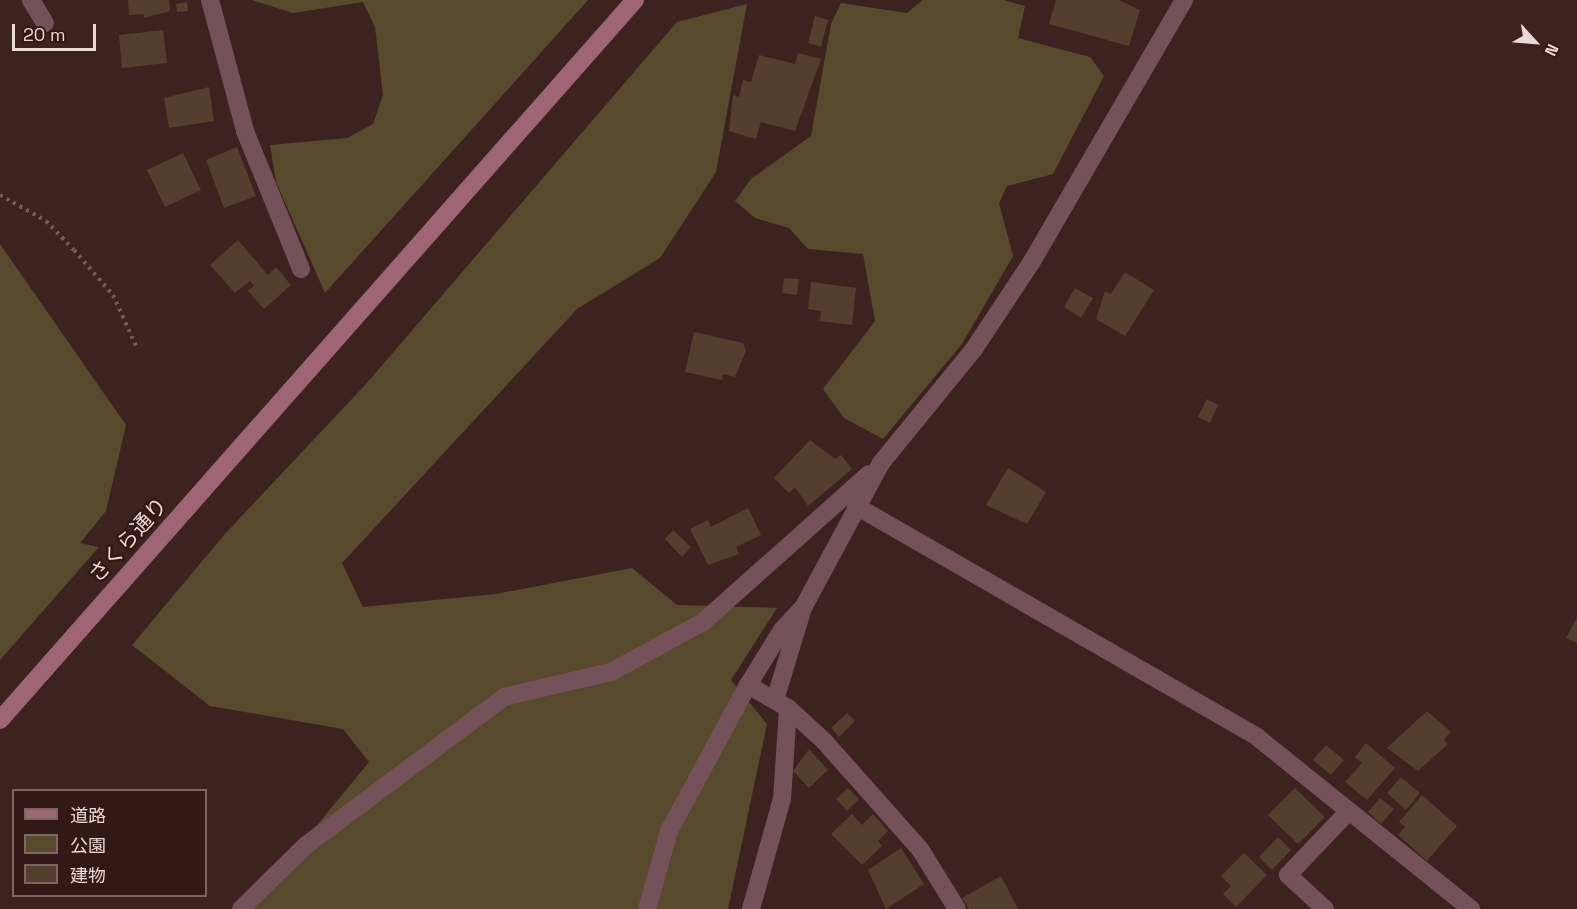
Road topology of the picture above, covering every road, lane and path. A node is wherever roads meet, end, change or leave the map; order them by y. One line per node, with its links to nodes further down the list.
1 (31, 0): 5 (street)
2 (210, 0): 7 (street)
3 (636, 0): 14 (street, さくら通り)
4 (1184, 0): 9 (street)
5 (45, 23)
6 (0, 195): 8 (path)
7 (302, 269)
8 (136, 346)
9 (881, 463): 10 (street); 16 (street)
10 (856, 506): 11 (street); 15 (street)
11 (804, 606): 12 (street); 13 (street)
12 (748, 685): 13 (street); 17 (street)
13 (781, 704): 18 (street); 19 (street)
14 (0, 720)
15 (1349, 811): 20 (street); 21 (street)
16 (240, 909)
17 (647, 909)
18 (751, 909)
19 (957, 909)
20 (1325, 909)
21 (1471, 909)

